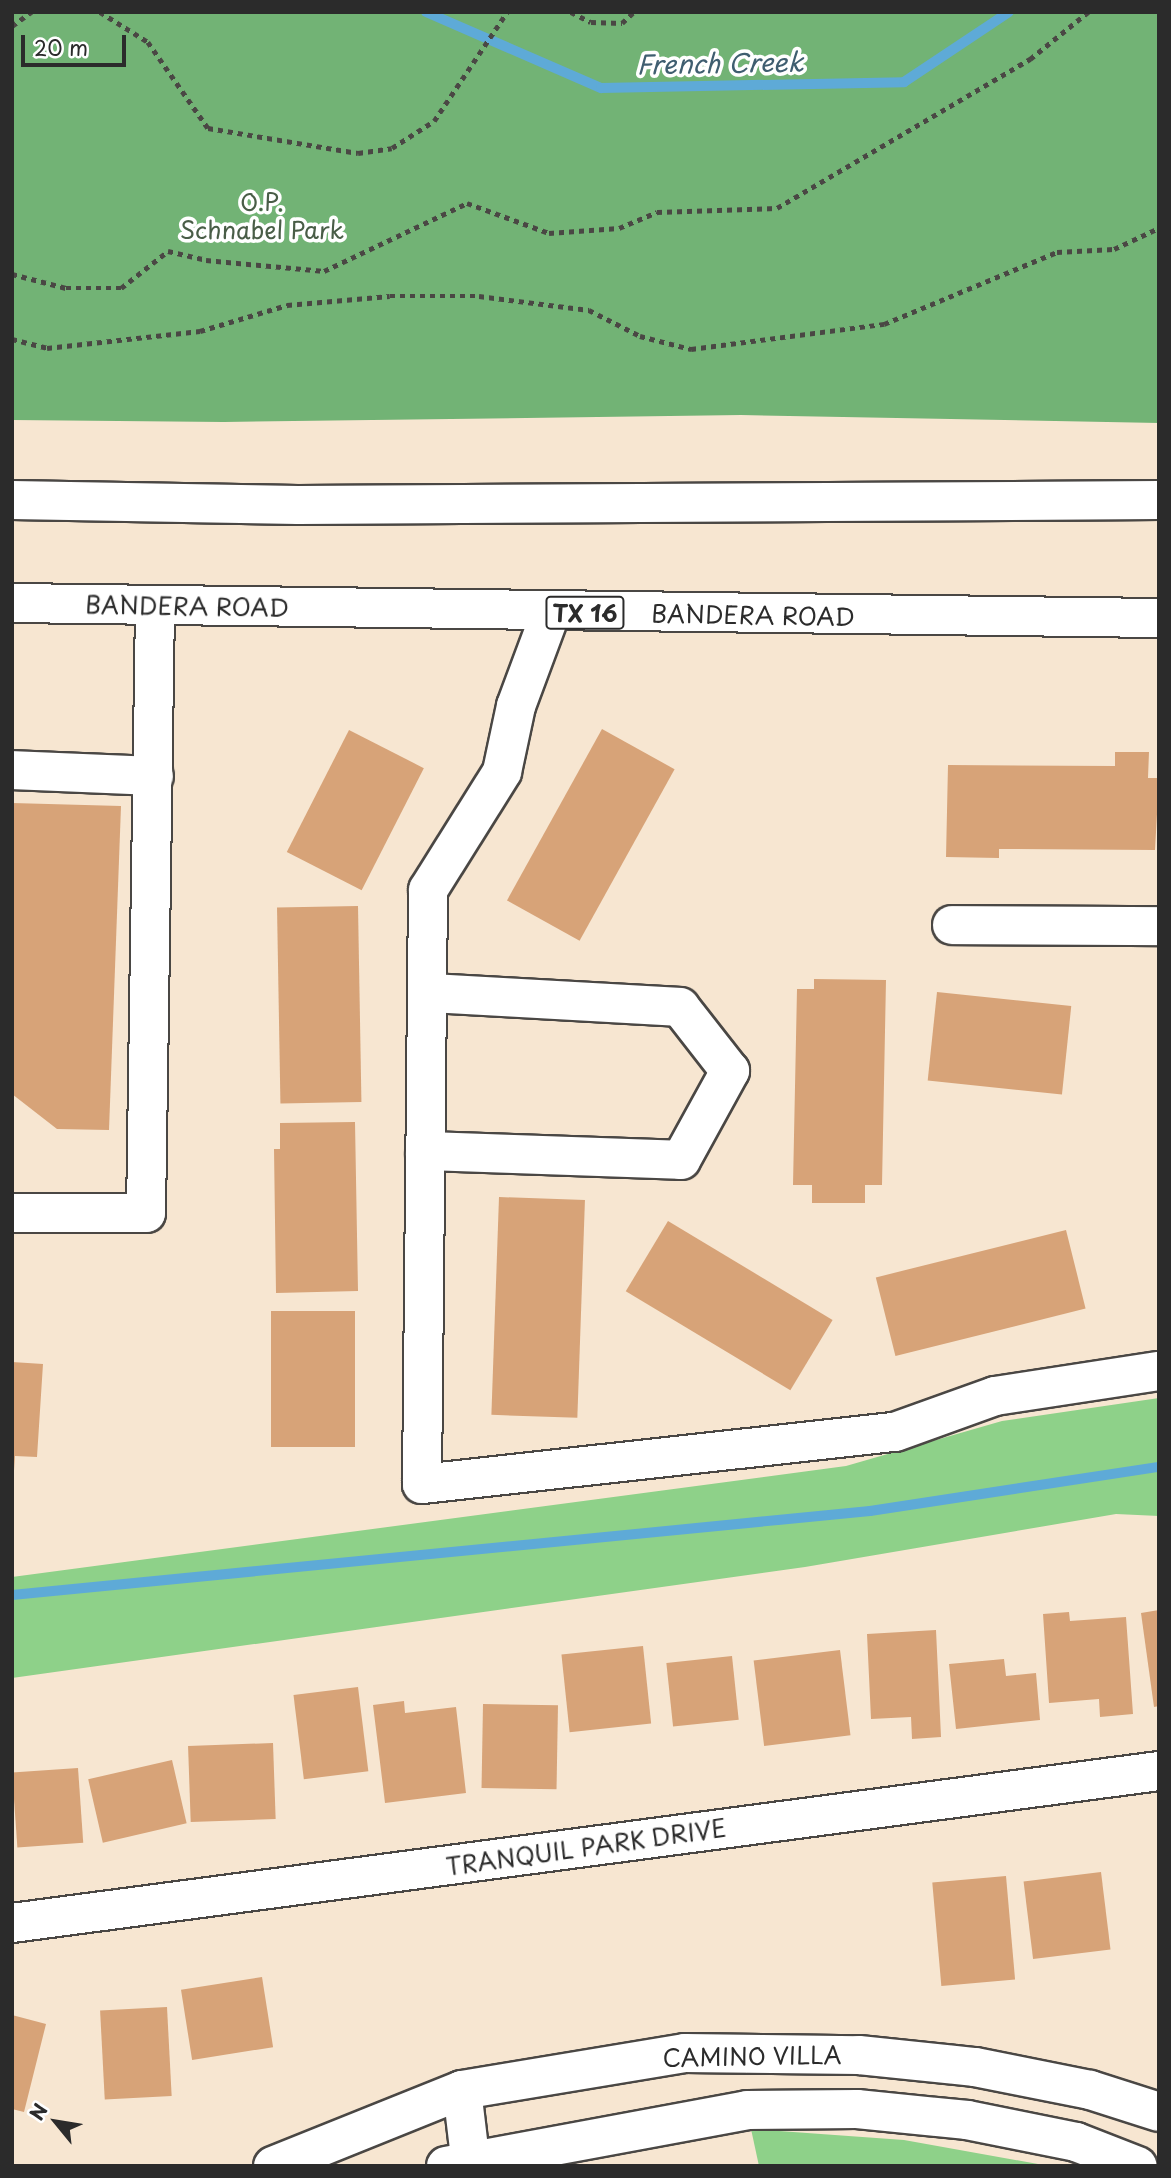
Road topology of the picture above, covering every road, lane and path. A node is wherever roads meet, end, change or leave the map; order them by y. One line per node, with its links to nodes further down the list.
1 (31, 12): 7 (path)
2 (100, 12): 3 (path)
3 (507, 12)
4 (571, 12): 5 (path)
5 (634, 12)
6 (1088, 12): 9 (path)
7 (12, 26)
8 (1159, 228): 10 (path)
9 (12, 274)
10 (12, 339)
11 (12, 500): 12 (street)
12 (1159, 500)
13 (12, 603): 14 (street, BANDERA ROAD / TX 16)
14 (156, 606): 15 (street, BANDERA ROAD / TX 16); 18 (street)
15 (551, 612): 16 (street, BANDERA ROAD / TX 16); 21 (street)
16 (1159, 618)
17 (12, 770): 18 (street)
18 (154, 776): 23 (street)
19 (952, 925): 20 (street)
20 (1159, 926)
21 (427, 993): 22 (street); 22 (street)
22 (425, 1151): 24 (street)
23 (12, 1213)
24 (1159, 1371)
25 (1159, 1771): 26 (street, TRANQUIL PARK DRIVE)
26 (12, 1923)
27 (462, 2090): 28 (street, CAMINO VILLA); 29 (street); 30 (street, CAMINO VILLA)
28 (1159, 2112)
29 (462, 2164): 31 (street)
30 (273, 2166)
31 (1138, 2166)

